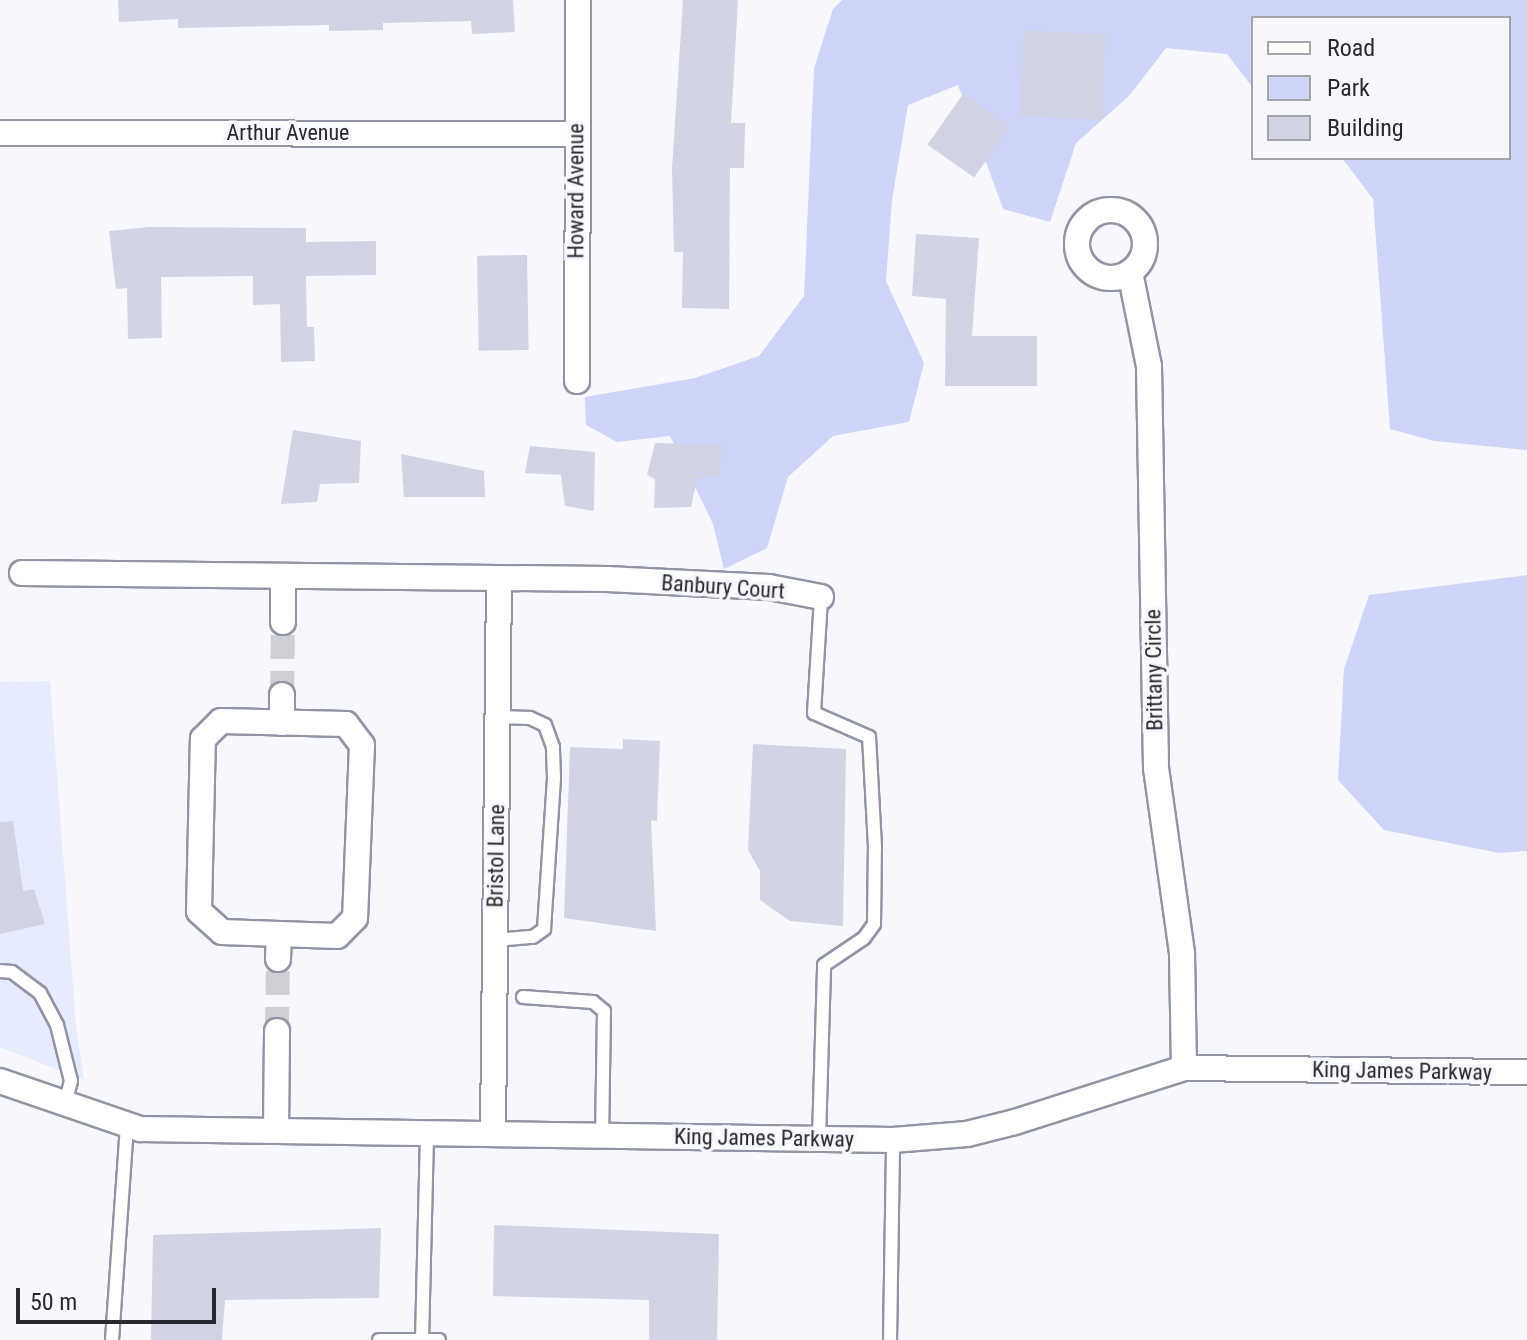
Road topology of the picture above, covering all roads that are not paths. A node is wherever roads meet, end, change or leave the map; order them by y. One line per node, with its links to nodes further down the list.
1 (578, 0): 3 (street, Howard Avenue)
2 (0, 133): 3 (street, Arthur Avenue)
3 (576, 134): 5 (street, Howard Avenue)
4 (1130, 272): 20 (street, Brittany Circle)
5 (577, 381)
6 (22, 573): 7 (street, Banbury Court)
7 (283, 577): 8 (street, Banbury Court); 10 (street)
8 (499, 580): 9 (street, Banbury Court); 12 (street, Bristol Lane)
9 (821, 597): 29 (lane, Banbury Court)
10 (283, 622)
11 (282, 695): 13 (street)
12 (498, 717): 15 (street, Bristol Lane); 15 (lane)
13 (282, 723): 14 (street); 14 (street)
14 (279, 934): 16 (street)
15 (495, 940): 27 (street, Bristol Lane)
16 (278, 959)
17 (0, 971): 23 (lane)
18 (523, 997): 28 (lane)
19 (277, 1031): 25 (street)
20 (1184, 1068): 21 (street, King James Parkway); 30 (street, King James Parkway)
21 (1527, 1072)
22 (0, 1081): 23 (street, King James Parkway)
23 (65, 1103): 24 (street, King James Parkway)
24 (127, 1124): 25 (street, King James Parkway); 32 (lane)
25 (276, 1129): 26 (street, King James Parkway)
26 (427, 1130): 27 (street, King James Parkway); 31 (lane)
27 (493, 1133): 28 (street, King James Parkway)
28 (602, 1135): 29 (street, King James Parkway)
29 (819, 1138): 30 (street, King James Parkway)
30 (893, 1140): 35 (lane)
31 (422, 1339): 33 (lane); 34 (lane)
32 (112, 1340)
33 (379, 1340)
34 (439, 1340)
35 (890, 1340)

